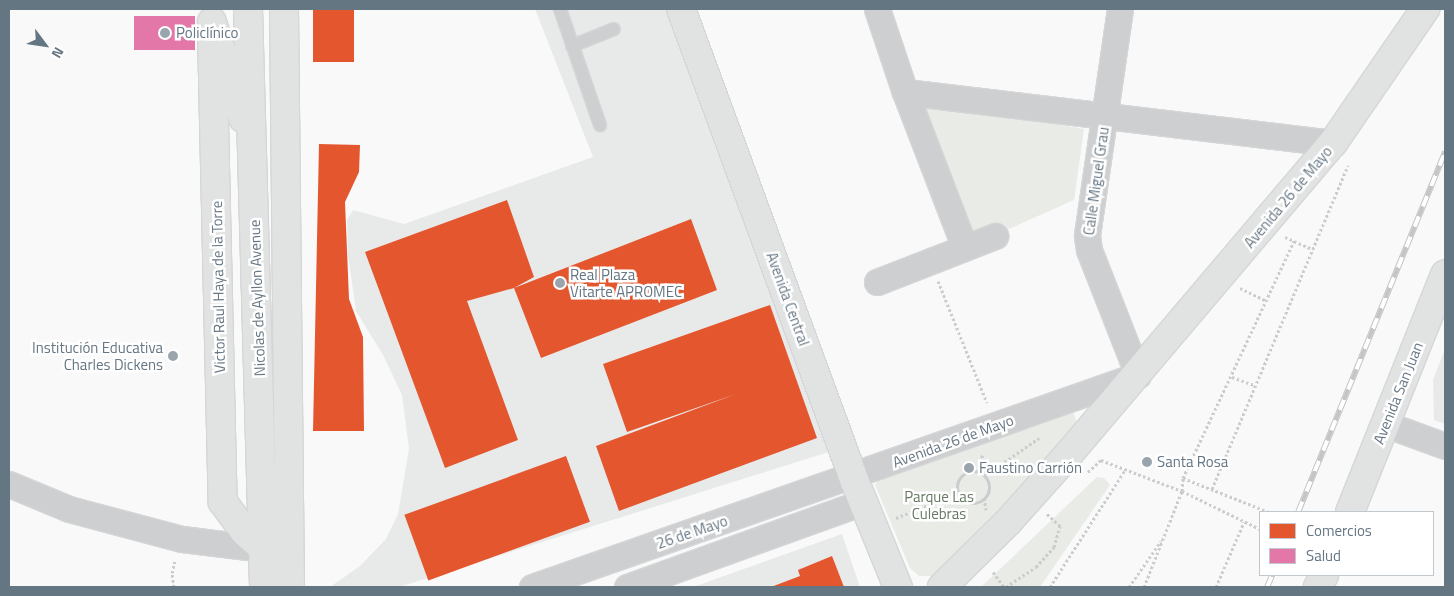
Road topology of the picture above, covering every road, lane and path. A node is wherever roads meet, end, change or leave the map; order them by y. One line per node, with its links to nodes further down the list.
1 (248, 9): 14 (street, Nicolas de Ayllon Avenue)
2 (284, 9): 51 (street, Nicolas de Ayllon Avenue)
3 (560, 9): 10 (lane)
4 (681, 9): 34 (street, Avenida Central)
5 (877, 9): 11 (street)
6 (1120, 9): 12 (street, Calle Miguel Grau)
7 (1425, 9): 15 (street, Avenida 26 de Mayo)
8 (212, 16): 14 (street); 48 (street, Victor Raul Haya de la Torre)
9 (614, 29): 10 (lane)
10 (572, 46): 13 (lane)
11 (905, 92): 12 (street); 18 (street)
12 (1106, 114): 15 (street); 24 (street, Calle Miguel Grau)
13 (600, 125)
14 (253, 149): 48 (street, Nicolas de Ayllon Avenue)
15 (1342, 150): 24 (street, Avenida 26 de Mayo); 26 (path)
16 (995, 236): 18 (street)
17 (1294, 241): 23 (path)
18 (964, 246): 19 (street)
19 (930, 260): 21 (street); 27 (path)
20 (1445, 274): 28 (street, Avenida San Juan)
21 (878, 282)
22 (1236, 286): 23 (path)
23 (1267, 301): 25 (path)
24 (1138, 375): 34 (street, Avenida 26 de Mayo); 55 (street, Avenida 26 de Mayo)
25 (1232, 377): 26 (path); 35 (path)
26 (1254, 385): 37 (path)
27 (989, 408)
28 (1385, 424): 30 (street); 42 (street, Avenida San Juan)
29 (1039, 438): 33 (path)
30 (1445, 446)
31 (1101, 460): 32 (path)
32 (1125, 470): 38 (path); 57 (path)
33 (984, 476): 39 (path); 39 (path)
34 (853, 477): 40 (street, Avenida Central); 52 (street, 26 de Mayo)
35 (1183, 478): 37 (path); 38 (path)
36 (9, 484): 48 (street)
37 (1212, 489): 41 (path)
38 (1182, 491): 45 (path); 47 (path)
39 (958, 493): 44 (path)
40 (863, 502): 53 (street, 26 de Mayo); 54 (street, Avenida Central)
41 (1267, 511)
42 (1350, 511)
43 (1047, 514): 56 (path)
44 (895, 519)
45 (1244, 522): 46 (path); 60 (path)
46 (1259, 529)
47 (1164, 536): 58 (path); 59 (path)
48 (264, 549): 50 (street, Nicolas de Ayllon Avenue)
49 (991, 570): 56 (path)
50 (264, 587)
51 (290, 587)
52 (532, 587)
53 (627, 587)
54 (898, 587)
55 (942, 587)
56 (1005, 587)
57 (1050, 587)
58 (1129, 587)
59 (1144, 587)
60 (1216, 587)

